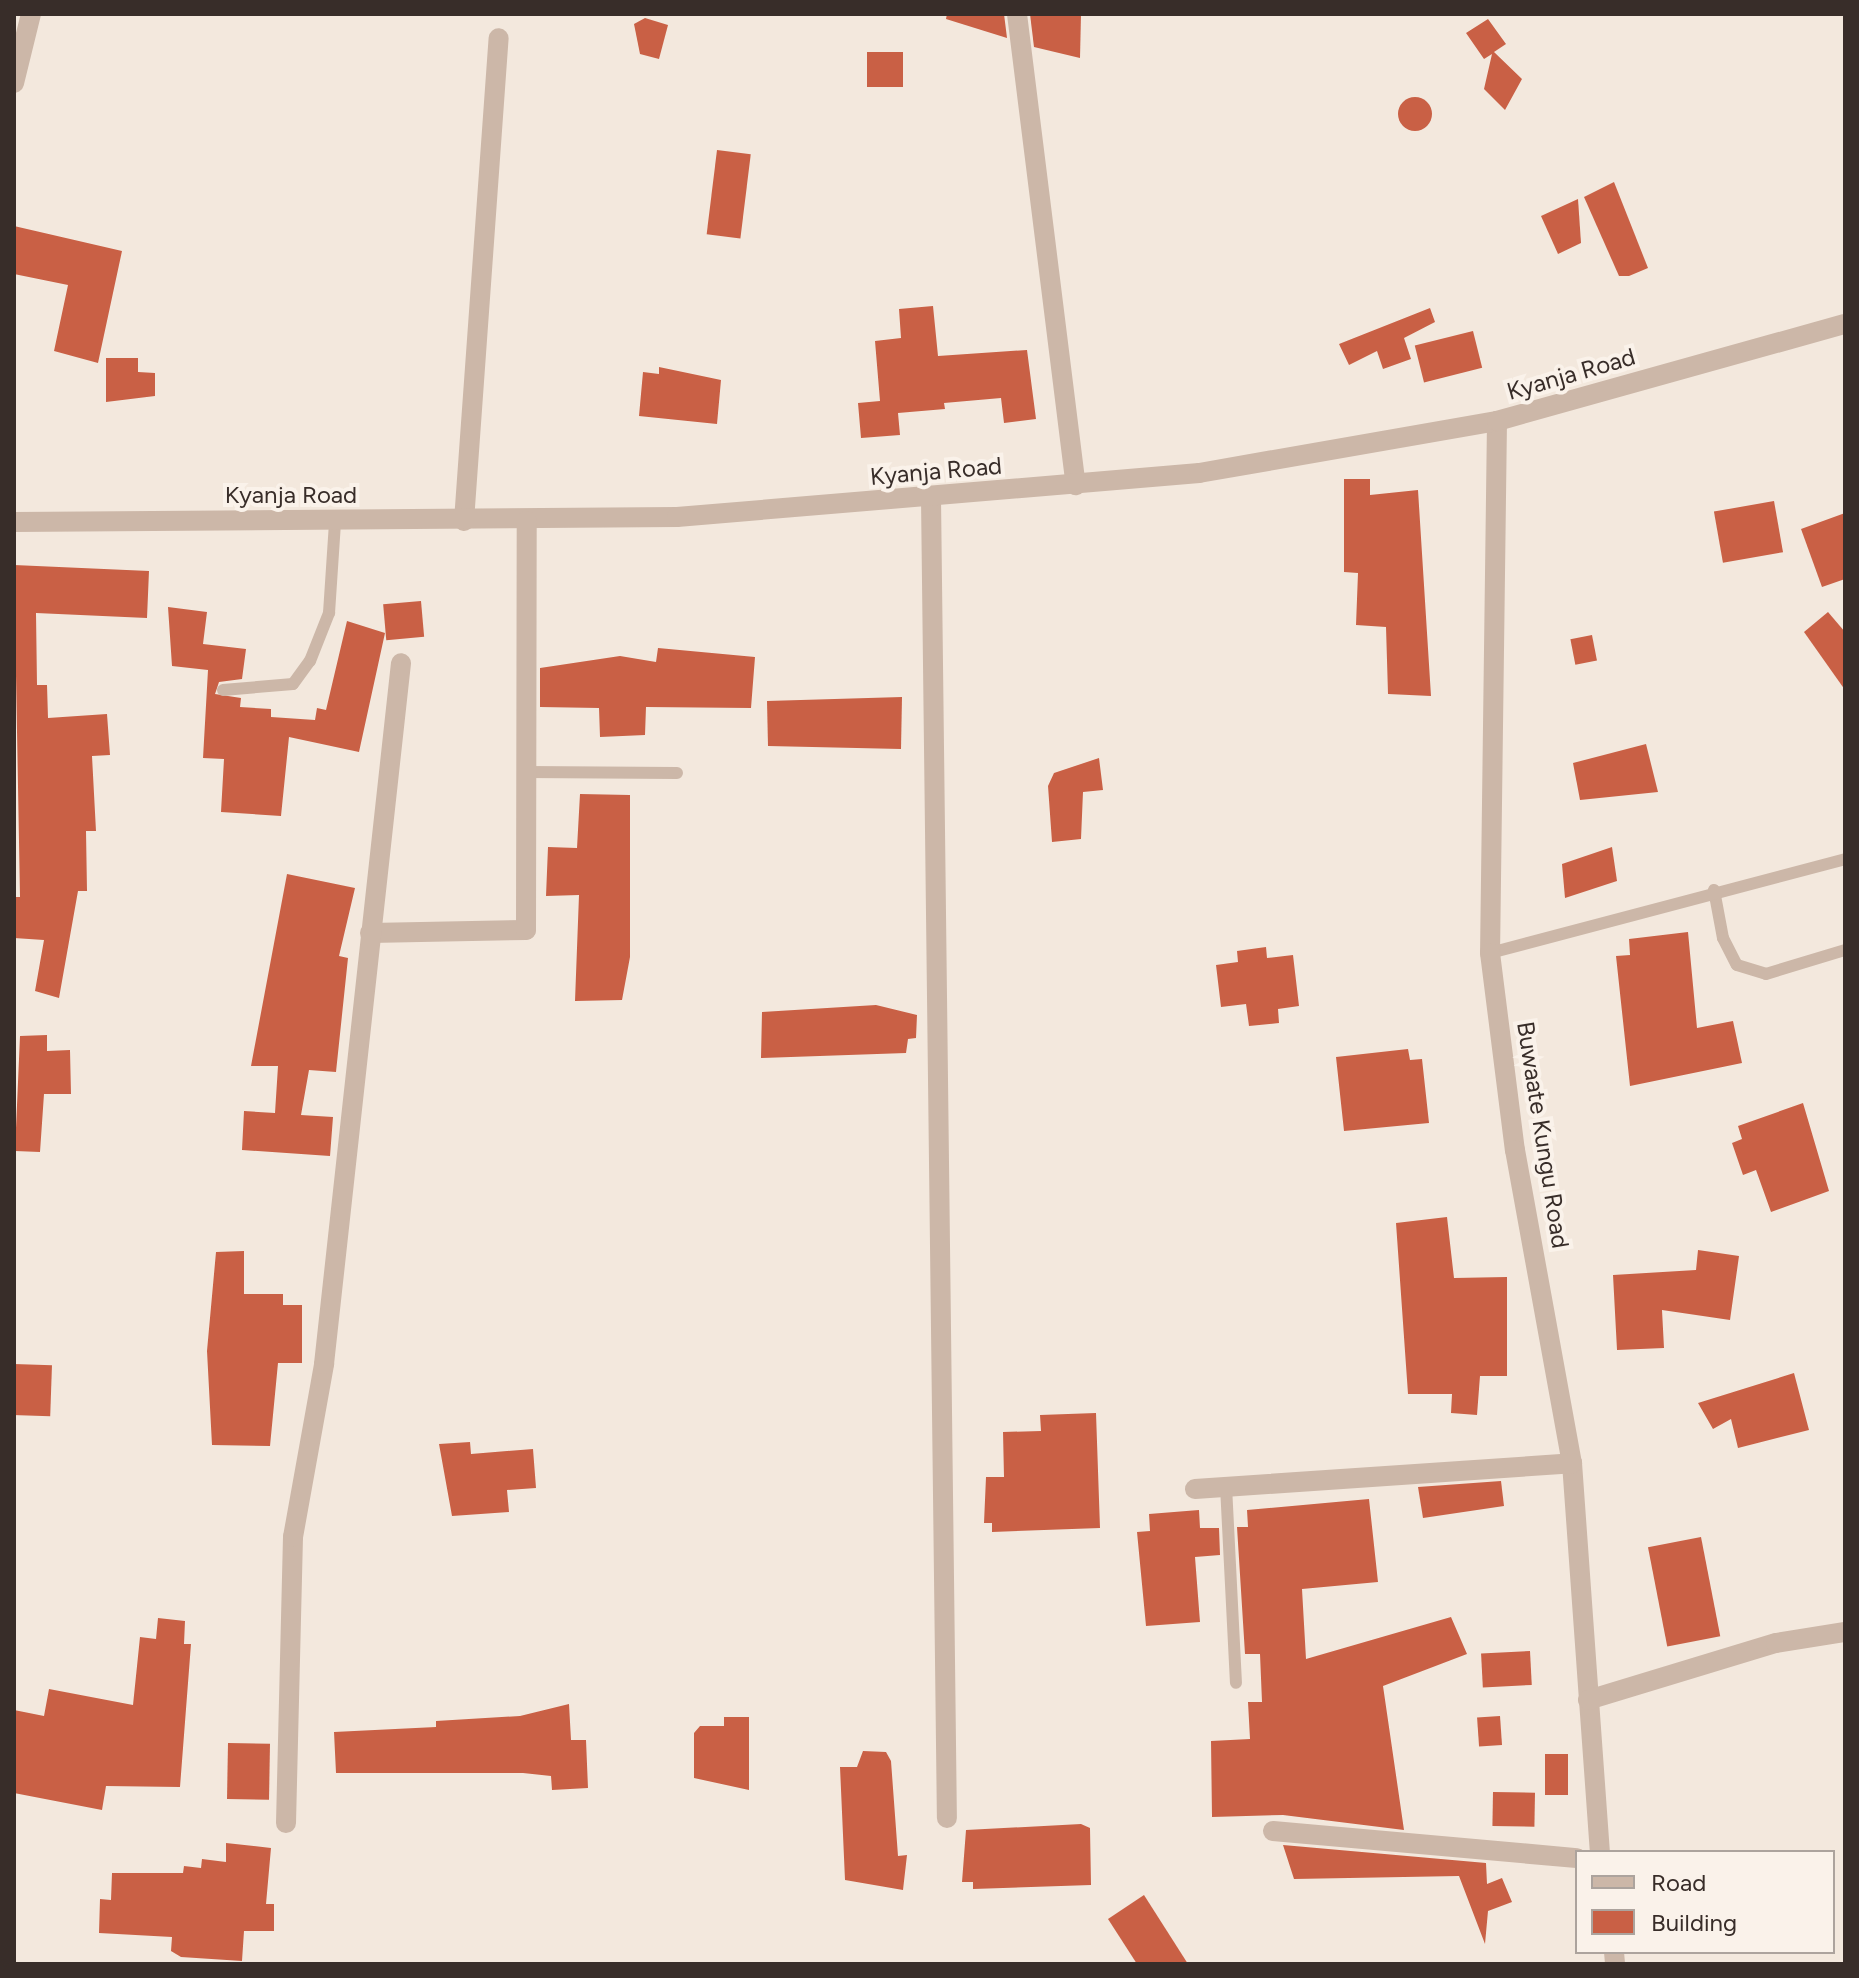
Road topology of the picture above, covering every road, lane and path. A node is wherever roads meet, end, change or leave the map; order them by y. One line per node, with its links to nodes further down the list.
1 (31, 14): 4 (street)
2 (1017, 14): 7 (street)
3 (499, 38): 9 (street)
4 (14, 83)
5 (1845, 324): 6 (street, Kyanja Road)
6 (1497, 421): 7 (street, Kyanja Road); 21 (street, Buwaate Kungu Road)
7 (1076, 485): 8 (street, Kyanja Road)
8 (931, 498): 10 (street, Kyanja Road); 28 (street)
9 (464, 521): 10 (street, Kyanja Road); 12 (street, Kyanja Road)
10 (527, 521): 15 (street)
11 (14, 522): 12 (street, Kyanja Road)
12 (335, 522): 14 (lane)
13 (401, 663): 19 (street)
14 (223, 690)
15 (526, 772): 16 (lane); 19 (street)
16 (677, 773)
17 (1845, 859): 18 (lane)
18 (1714, 890): 20 (lane); 21 (lane)
19 (370, 933): 29 (street)
20 (1845, 950)
21 (1490, 953): 22 (street, Buwaate Kungu Road)
22 (1572, 1463): 23 (street); 27 (street, Buwaate Kungu Road)
23 (1226, 1486): 24 (street); 26 (lane)
24 (1195, 1489)
25 (1845, 1632): 27 (street)
26 (1236, 1683)
27 (1588, 1700): 31 (street, Buwaate Kungu Road)
28 (947, 1818)
29 (286, 1823)
30 (1273, 1831): 32 (street)
31 (1600, 1850)
32 (1575, 1858)

